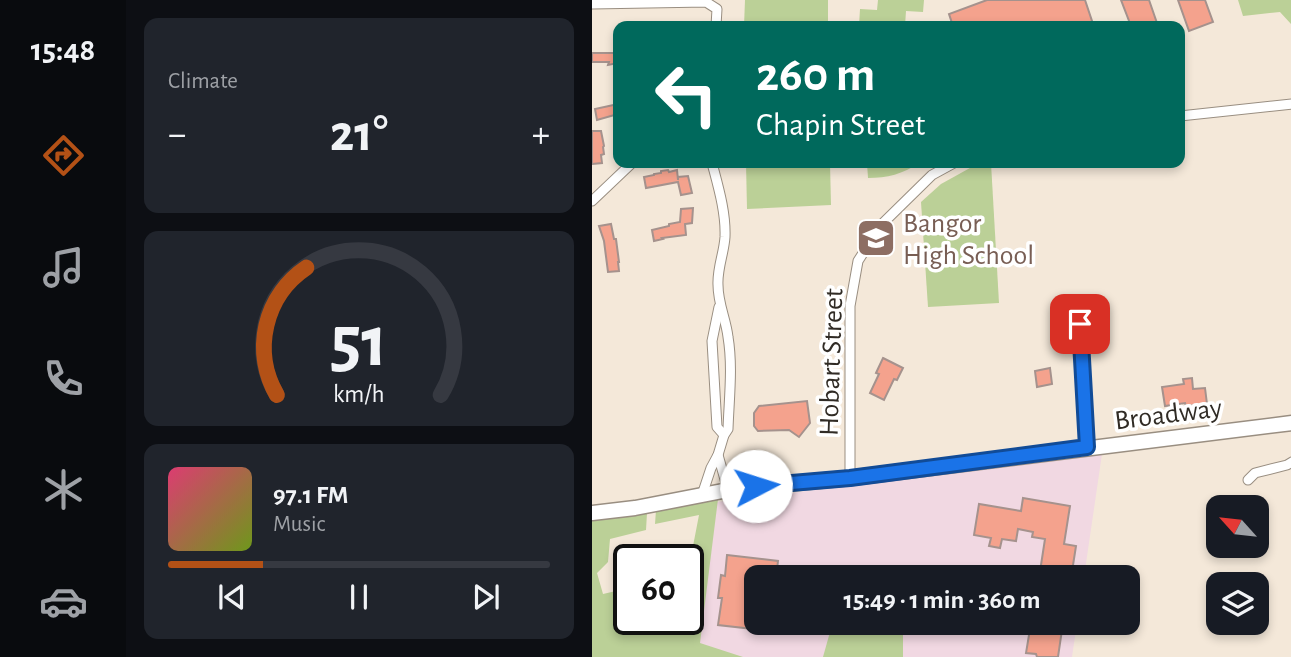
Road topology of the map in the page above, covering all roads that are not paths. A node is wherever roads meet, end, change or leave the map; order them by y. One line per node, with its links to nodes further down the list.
1 (662, 1): 2 (street); 3 (street)
2 (592, 4)
3 (716, 21)
4 (1291, 104): 5 (street)
5 (1185, 115)
6 (627, 168): 9 (street)
7 (713, 168): 10 (street)
8 (945, 168): 17 (street, Hobart Street)
9 (592, 201)
10 (719, 305): 13 (street); 13 (street)
11 (1080, 324): 14 (street)
12 (1291, 423): 14 (main road, Broadway)
13 (724, 435): 15 (street)
14 (1087, 447): 17 (main road, Broadway)
15 (718, 455): 19 (street); 20 (street)
16 (1291, 462): 18 (street)
17 (850, 478): 19 (main road, Broadway)
18 (1248, 480)
19 (728, 490): 20 (main road, Broadway)
20 (702, 495): 21 (main road, Broadway)
21 (592, 513)

